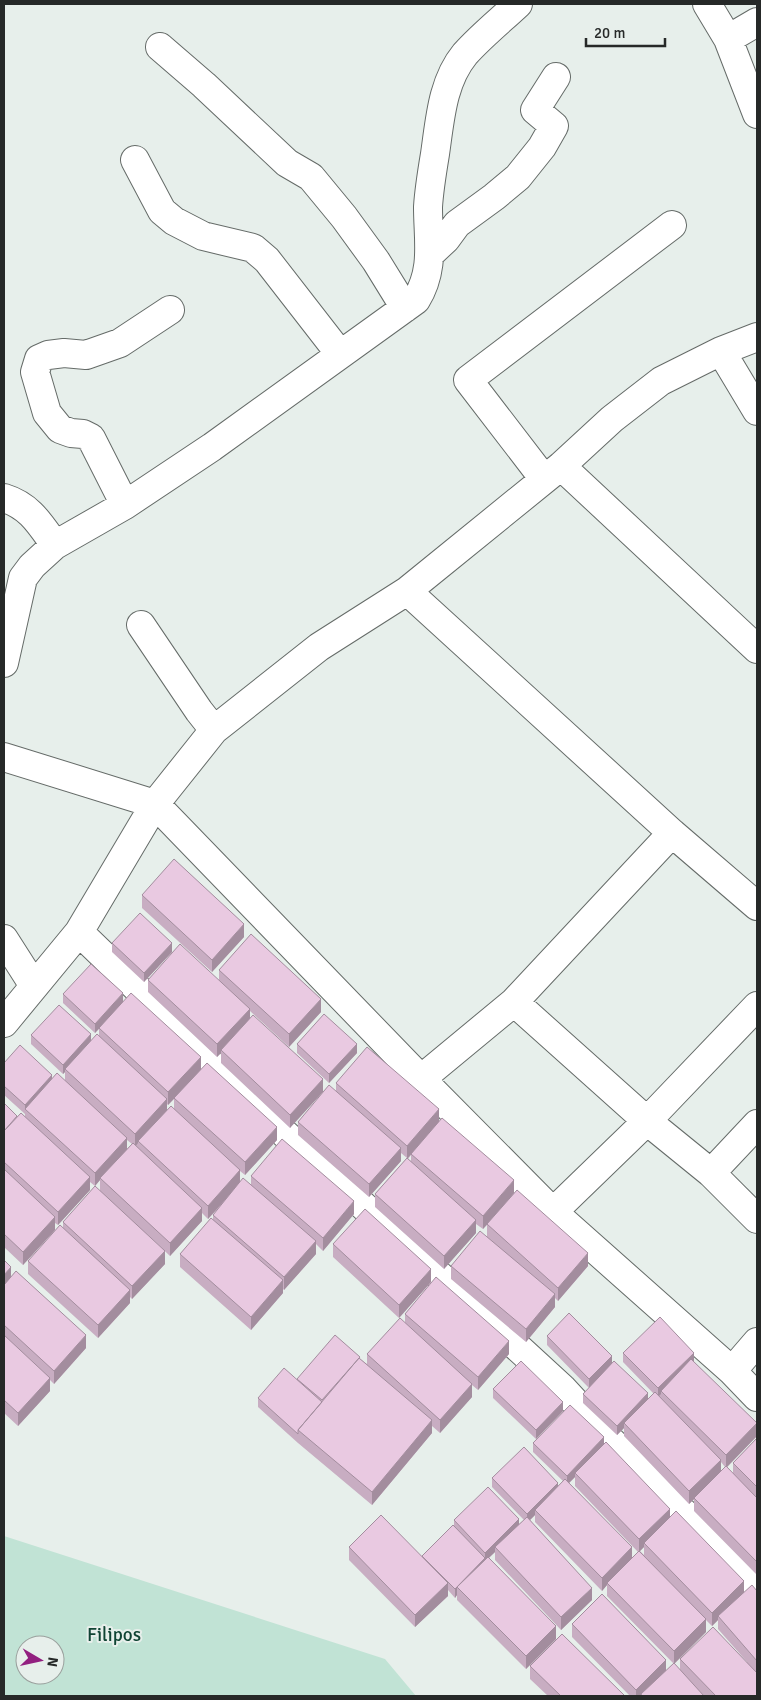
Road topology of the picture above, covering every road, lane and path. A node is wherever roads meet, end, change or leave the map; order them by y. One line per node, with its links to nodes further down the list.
1 (518, 4): 10 (street)
2 (707, 4): 4 (street)
3 (757, 22): 4 (street)
4 (728, 39): 7 (street)
5 (160, 47): 11 (street)
6 (556, 77): 10 (street)
7 (757, 114)
8 (135, 160): 15 (street)
9 (672, 225): 17 (street)
10 (430, 254): 11 (street)
11 (405, 308): 15 (street)
12 (170, 310): 19 (street)
13 (757, 337): 14 (street)
14 (721, 351): 16 (street); 17 (street)
15 (340, 354): 19 (street)
16 (757, 411)
17 (553, 473): 21 (street); 23 (street)
18 (4, 498): 20 (street)
19 (125, 504): 20 (street)
20 (55, 545): 24 (street)
21 (407, 591): 25 (street); 28 (street)
22 (141, 625): 25 (street)
23 (757, 649)
24 (4, 663)
25 (214, 730): 27 (street)
26 (4, 757): 27 (street)
27 (155, 804): 30 (street); 36 (street)
28 (672, 833): 29 (street); 33 (street)
29 (757, 906)
30 (79, 932): 32 (street); 45 (street)
31 (4, 939): 32 (street)
32 (34, 986): 35 (street)
33 (514, 1002): 36 (street); 37 (street)
34 (757, 1006): 37 (street)
35 (4, 1023)
36 (421, 1078): 40 (street)
37 (647, 1121): 39 (street); 40 (street)
38 (757, 1124): 39 (street)
39 (711, 1173): 41 (street)
40 (553, 1212): 43 (street)
41 (757, 1219)
42 (757, 1342): 43 (street)
43 (732, 1371): 44 (street)
44 (757, 1397)
45 (757, 1585)

